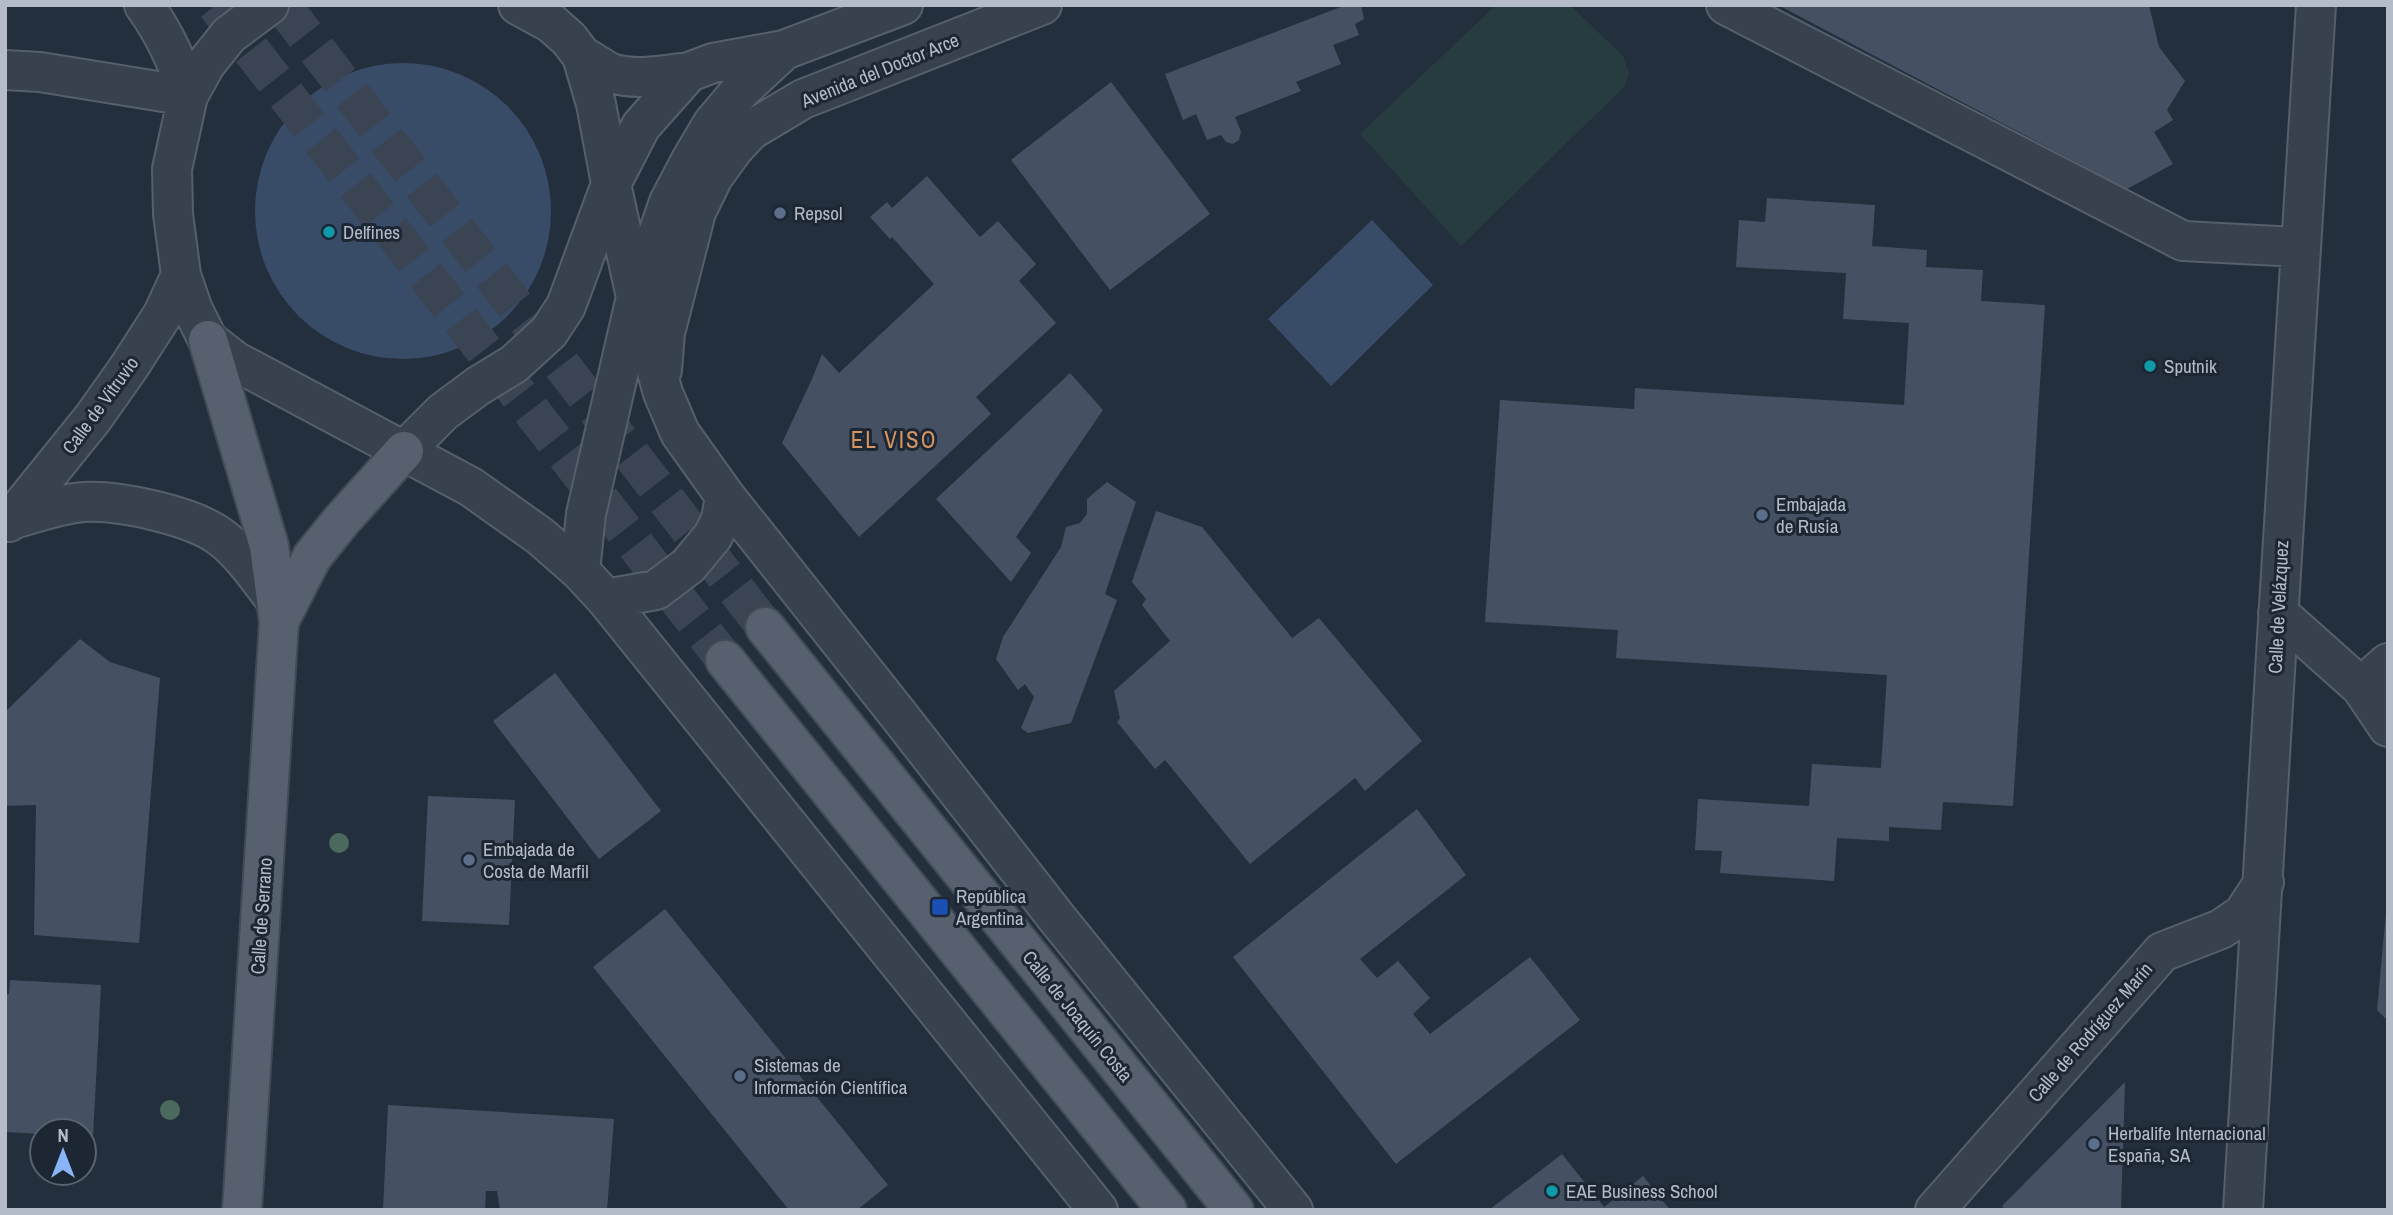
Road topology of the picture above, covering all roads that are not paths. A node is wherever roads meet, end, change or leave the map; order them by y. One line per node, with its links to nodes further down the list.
1 (144, 5): 12 (street)
2 (269, 5): 12 (street)
3 (518, 5): 9 (street)
4 (903, 5): 8 (street)
5 (1042, 5): 18 (street, Avenida del Doctor Arce)
6 (1726, 5): 14 (street)
7 (2316, 5): 14 (street, Calle de Velázquez)
8 (784, 51): 11 (street); 16 (street)
9 (582, 56): 11 (street); 13 (street)
10 (5, 70): 12 (street)
11 (689, 72): 13 (street)
12 (188, 96): 15 (street)
13 (611, 184): 16 (street); 19 (street)
14 (2299, 247): 25 (street, Calle de Velázquez)
15 (181, 275): 17 (street); 21 (street, Calle de Vitruvio)
16 (636, 297): 18 (street); 22 (street)
17 (208, 340): 19 (street); 24 (main road, Calle de Serrano)
18 (663, 393): 20 (street)
19 (404, 451): 22 (street); 24 (main road, Calle de Serrano)
20 (724, 496): 23 (street); 35 (street)
21 (7, 522): 24 (street)
22 (580, 571): 23 (street)
23 (606, 599): 32 (street)
24 (279, 612): 31 (main road, Calle de Serrano)
25 (2278, 613): 28 (street); 30 (street, Calle de Velázquez)
26 (765, 627): 34 (main road, Calle de Joaquín Costa)
27 (725, 660): 33 (main road)
28 (2375, 675): 29 (street)
29 (2388, 727)
30 (2264, 882): 36 (street, Calle de Rodríguez Marín); 37 (street, Calle de Velázquez)
31 (243, 1210)
32 (1098, 1210)
33 (1167, 1210)
34 (1234, 1210)
35 (1293, 1210)
36 (1935, 1210)
37 (2243, 1210)

